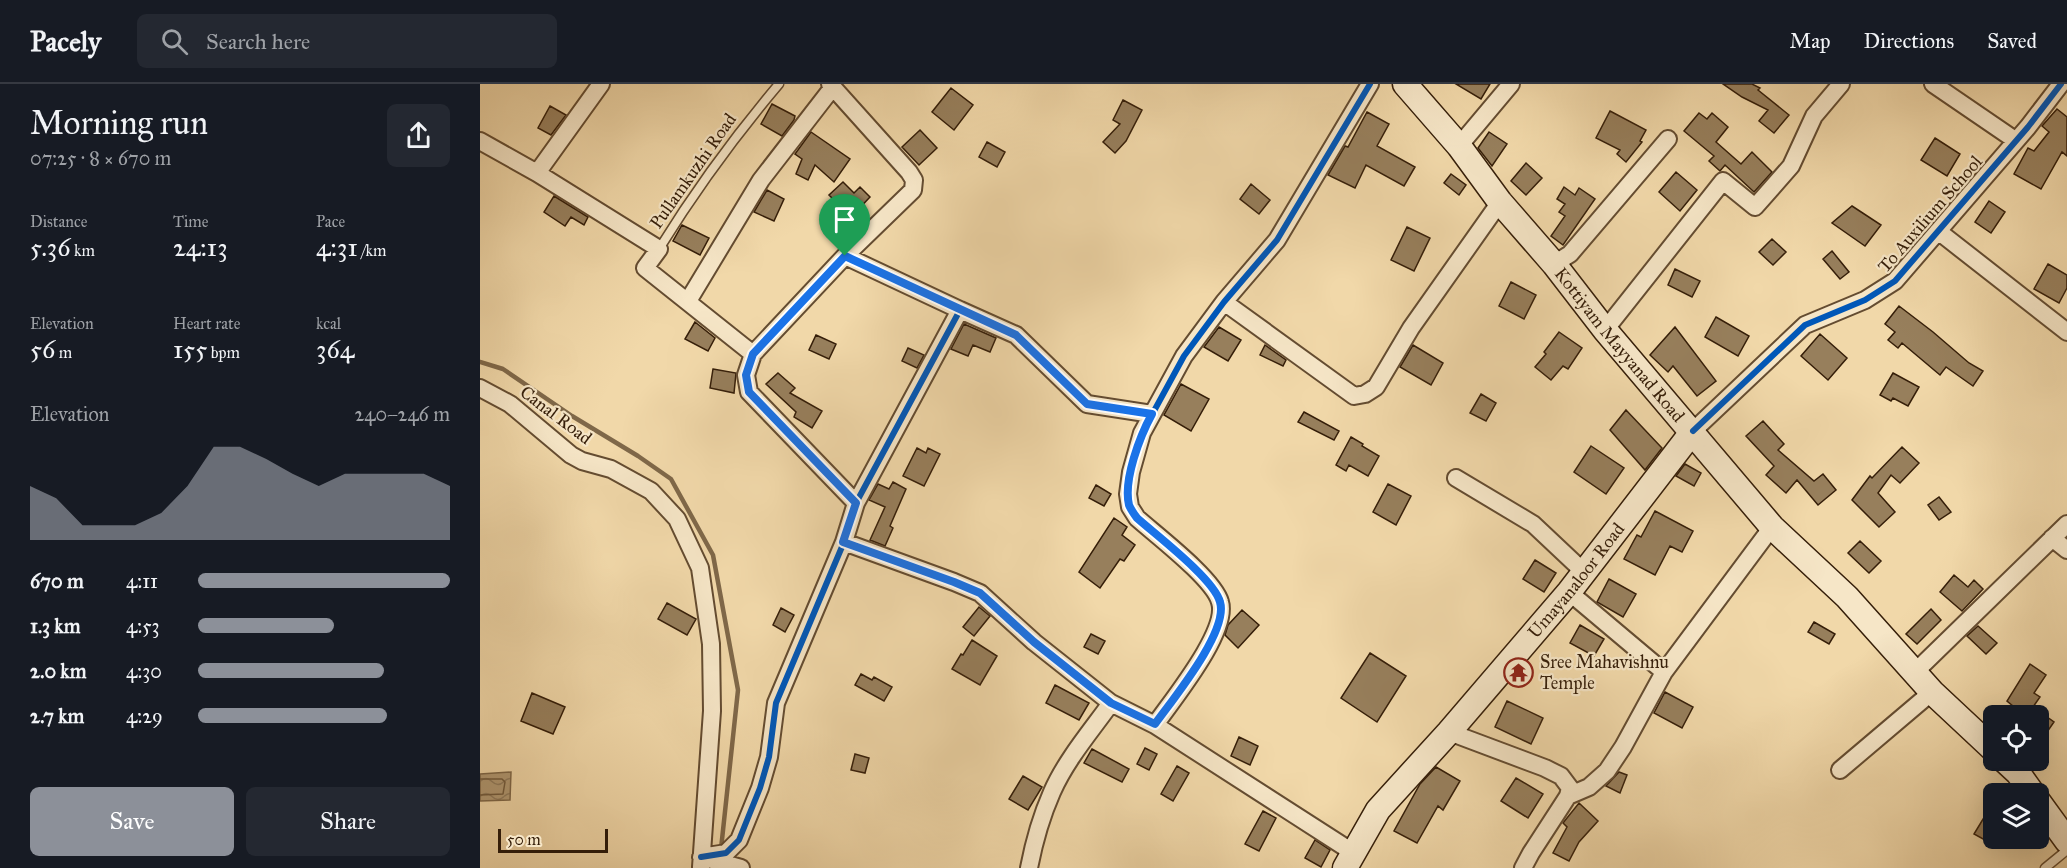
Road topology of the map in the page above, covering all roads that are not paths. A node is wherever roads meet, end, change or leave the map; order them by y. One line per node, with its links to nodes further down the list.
1 (601, 84): 14 (street)
2 (779, 84): 17 (lane, Pullamkuzhi Road)
3 (1370, 84): 21 (street)
4 (1405, 84): 13 (main road, Kottiyam Mayyanad Road)
5 (1511, 84): 13 (street)
6 (1841, 84): 23 (street)
7 (1933, 84): 11 (street)
8 (2061, 84): 11 (street, To Auxilium School)
9 (832, 85): 18 (street); 20 (street)
10 (1668, 139): 19 (street)
11 (2015, 140): 16 (street, To Auxilium School)
12 (480, 141): 14 (street)
13 (1459, 146): 15 (main road, Kottiyam Mayyanad Road)
14 (537, 173): 17 (street)
15 (1500, 202): 19 (main road, Kottiyam Mayyanad Road); 21 (street)
16 (1938, 231): 24 (street); 28 (street, To Auxilium School)
17 (659, 249): 20 (street)
18 (845, 256): 22 (street); 25 (street)
19 (1554, 264): 23 (main road, Kottiyam Mayyanad Road)
20 (688, 301): 25 (street)
21 (1224, 302): 27 (street)
22 (960, 310): 27 (street); 30 (street)
23 (1605, 330): 28 (main road, Kottiyam Mayyanad Road)
24 (2067, 332)
25 (753, 354): 30 (street)
26 (480, 388): 52 (street, Canal Road)
27 (1152, 414): 42 (street)
28 (1693, 431): 32 (main road, Kottiyam Mayyanad Road); 36 (main road, Umayanaloor Road)
29 (1456, 478): 36 (street)
30 (856, 503): 34 (street)
31 (2067, 524): 33 (street)
32 (1772, 527): 38 (street); 39 (main road, Kottiyam Mayyanad Road)
33 (2052, 538): 35 (street); 39 (street)
34 (843, 542): 41 (street); 52 (street)
35 (2067, 550)
36 (1584, 572): 37 (main road, Umayanaloor Road)
37 (1569, 592): 38 (street); 43 (main road, Umayanaloor Road)
38 (1664, 672): 48 (street)
39 (1915, 672): 40 (main road, Kottiyam Mayyanad Road)
40 (1932, 692): 44 (main road, Kottiyam Mayyanad Road); 45 (street)
41 (1111, 703): 42 (street); 54 (street)
42 (1155, 724): 51 (street)
43 (1449, 732): 48 (street); 51 (main road, Umayanaloor Road)
44 (1983, 740)
45 (1840, 770)
46 (2016, 771): 47 (main road)
47 (2025, 783)
48 (1568, 796): 55 (street)
49 (2049, 816): 50 (main road)
50 (2066, 840): 56 (lane)
51 (1350, 861)
52 (701, 863): 53 (street)
53 (741, 868)
54 (1029, 868)
55 (1523, 868)
56 (2045, 868)

